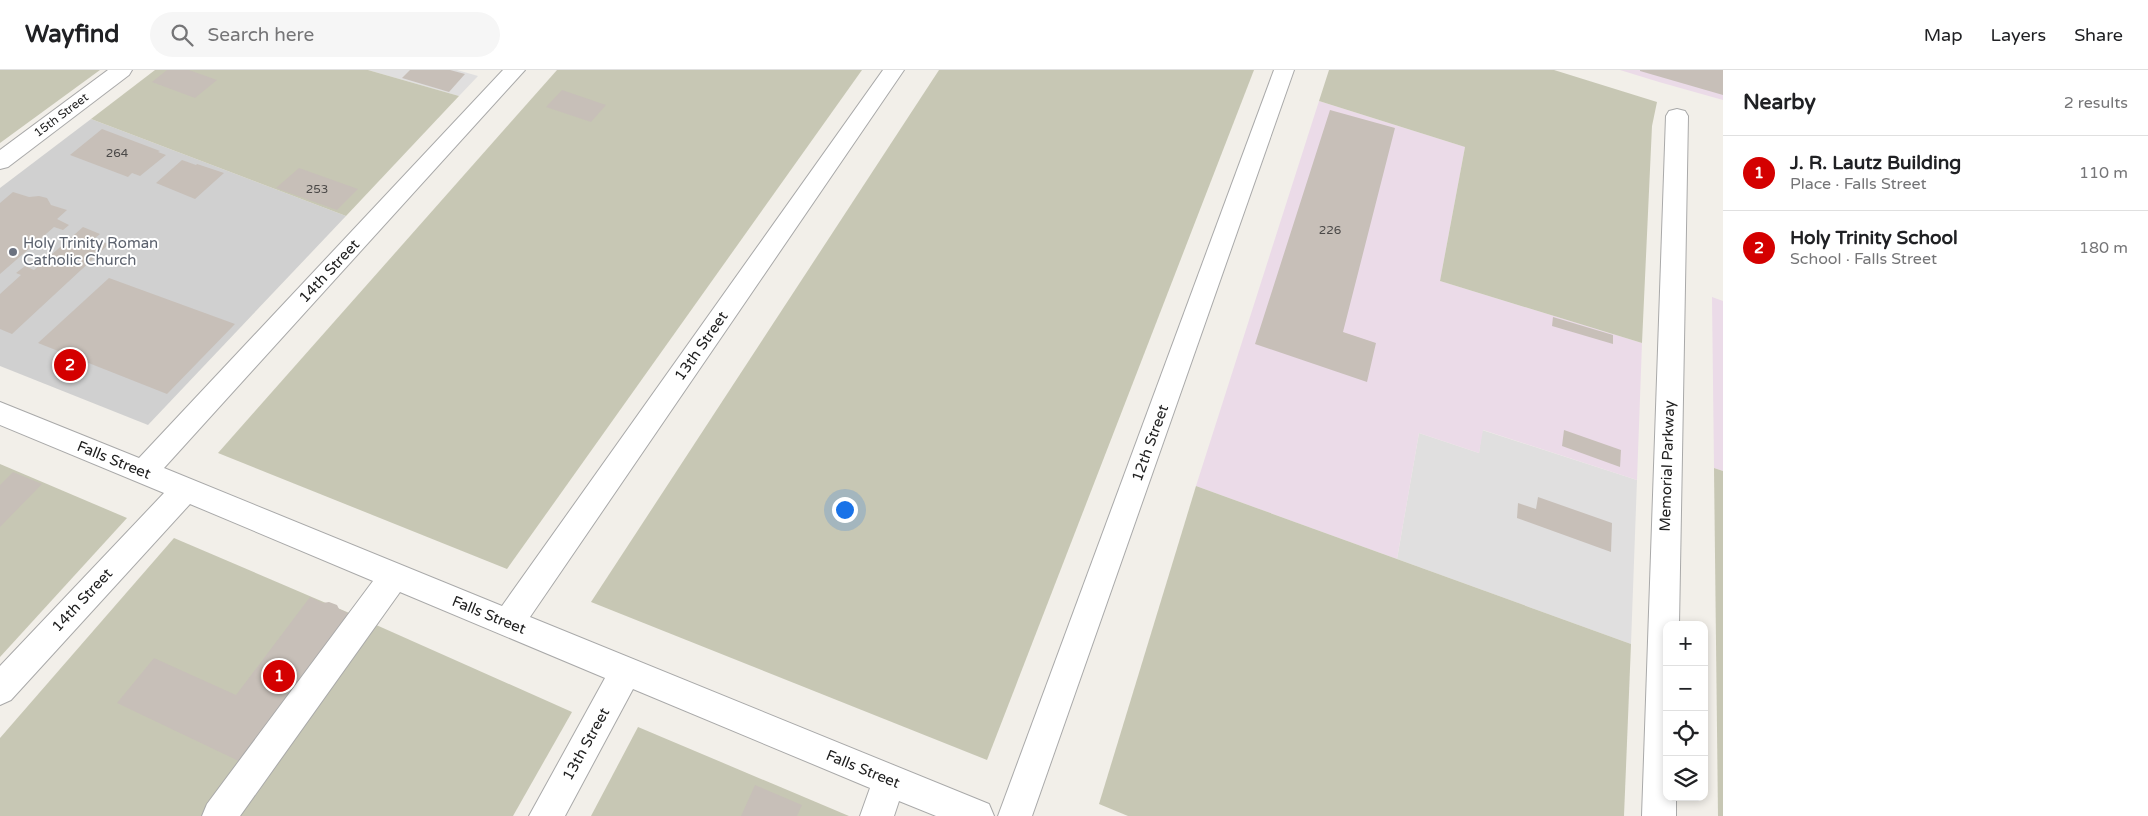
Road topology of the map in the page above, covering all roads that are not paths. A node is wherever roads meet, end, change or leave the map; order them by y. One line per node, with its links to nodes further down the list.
1 (122, 70): 6 (street, 15th Street)
2 (515, 70): 8 (street, 14th Street)
3 (894, 70): 11 (street, 13th Street)
4 (1284, 70): 19 (street, 12th Street)
5 (1677, 116): 20 (street, Memorial Parkway)
6 (0, 161)
7 (0, 413): 8 (street, Falls Street)
8 (143, 472): 9 (street, Falls Street)
9 (185, 490): 10 (street, Falls Street); 13 (street, 14th Street)
10 (394, 576): 11 (street, Falls Street); 15 (street)
11 (508, 623): 12 (street, Falls Street)
12 (626, 671): 14 (street, Falls Street); 16 (street, 13th Street)
13 (0, 689)
14 (890, 780): 17 (street); 18 (street, Falls Street)
15 (219, 816)
16 (546, 816)
17 (877, 816)
18 (978, 816)
19 (1015, 816)
20 (1659, 816)

